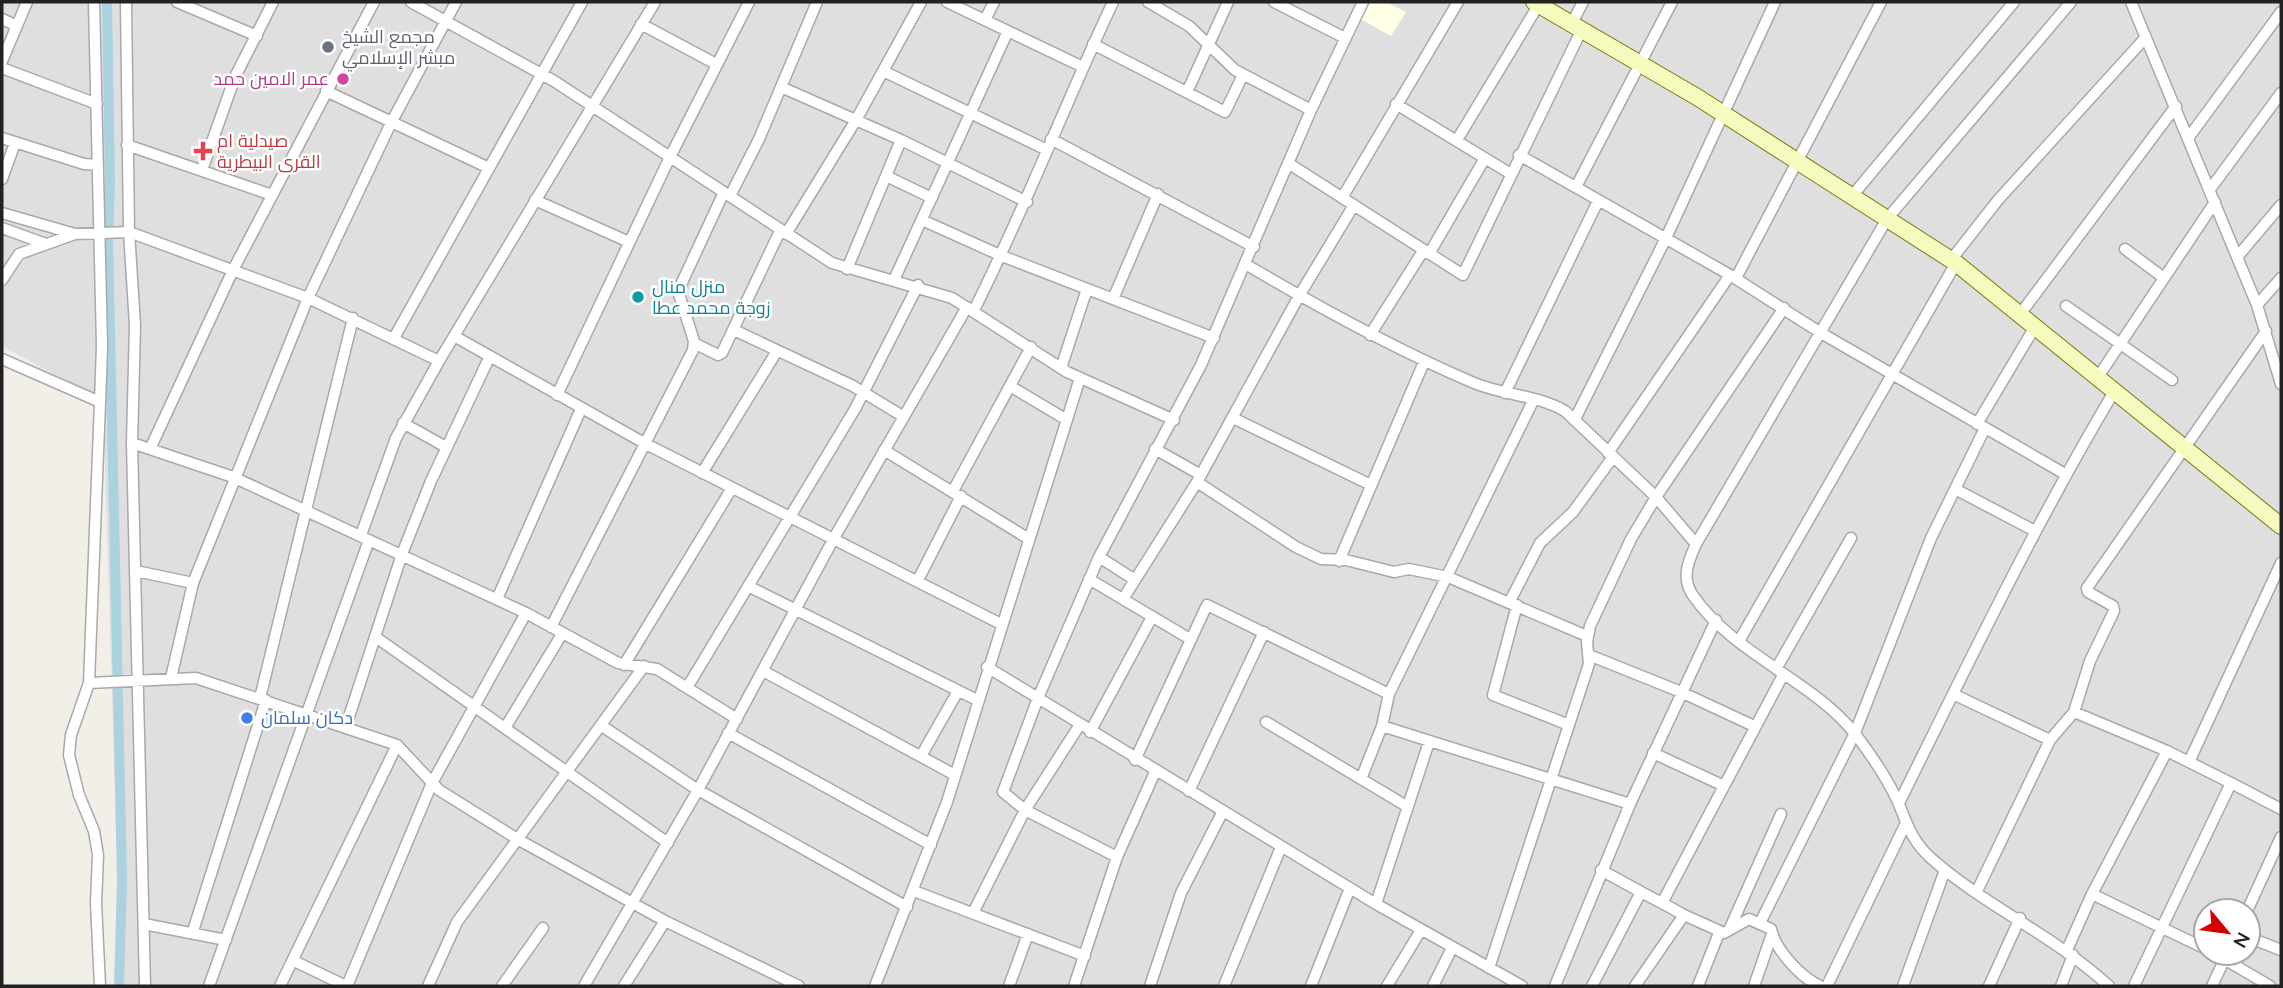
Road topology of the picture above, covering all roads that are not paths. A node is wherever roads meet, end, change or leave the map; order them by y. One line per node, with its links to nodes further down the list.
1 (27, 2): 35 (street)
2 (94, 2): 55 (street)
3 (126, 2): 70 (street)
4 (177, 2): 38 (street)
5 (273, 2): 38 (street)
6 (374, 2): 52 (street)
7 (411, 2): 33 (street)
8 (456, 2): 33 (street)
9 (582, 2): 49 (street)
10 (655, 2): 34 (street)
11 (749, 2): 45 (street)
12 (817, 2): 51 (street)
13 (921, 2): 48 (street)
14 (947, 2): 32 (street)
15 (994, 2): 32 (street)
16 (1113, 2): 41 (street)
17 (1148, 2): 42 (street)
18 (1228, 2): 42 (street)
19 (1274, 2): 40 (street)
20 (1363, 2): 40 (street)
21 (1458, 2): 56 (street)
22 (1583, 2): 36 (street)
23 (1672, 2): 44 (street)
24 (1775, 2): 61 (street)
25 (1881, 2): 75 (street)
26 (2014, 2): 88 (street)
27 (2068, 2): 98 (street)
28 (1536, 3): 36 (street); 67 (street)
29 (2134, 3): 39 (street)
30 (2281, 12): 64 (street)
31 (2, 19): 35 (street)
32 (985, 20): 37 (street)
33 (445, 21): 49 (street); 63 (street)
34 (641, 24): 45 (street); 58 (street)
35 (17, 26): 43 (street)
36 (1577, 26): 44 (street); 71 (street)
37 (1008, 31): 46 (street); 60 (street)
38 (257, 36): 79 (street)
39 (2146, 37): 57 (street); 113 (street)
40 (1345, 38): 59 (street)
41 (1093, 44): 46 (street); 53 (street)
42 (1208, 45): 50 (street); 53 (street)
43 (2, 61)
44 (1641, 63): 61 (street); 83 (street)
45 (716, 64): 72 (street)
46 (1083, 67): 69 (street)
47 (2, 68): 55 (street)
48 (883, 71): 60 (street); 62 (street)
49 (542, 75): 58 (street); 78 (street)
50 (1243, 75): 53 (street); 59 (street)
51 (780, 88): 62 (street); 85 (street)
52 (326, 91): 63 (street); 87 (street)
53 (1187, 92)
54 (2281, 93): 84 (street)
55 (97, 104): 77 (street)
56 (1396, 104): 67 (street); 90 (street)
57 (2176, 106): 64 (street); 131 (street)
58 (590, 107): 72 (street); 91 (street)
59 (1311, 110): 76 (street)
60 (970, 114): 69 (street); 74 (street)
61 (1724, 115): 75 (street); 105 (street)
62 (856, 120): 66 (street); 103 (street)
63 (391, 122): 78 (street); 125 (street)
64 (2189, 137): 84 (street)
65 (2, 138): 68 (street)
66 (901, 140): 74 (street); 81 (street)
67 (1457, 140): 73 (street)
68 (15, 142): 77 (street); 82 (street)
69 (1049, 144): 86 (street); 93 (street)
70 (127, 145): 79 (street); 102 (street)
71 (1519, 155): 80 (street); 83 (street)
72 (670, 157): 85 (street); 106 (street)
73 (1485, 158): 80 (street); 110 (street)
74 (947, 162): 89 (street); 93 (street)
75 (1798, 162): 88 (street); 117 (street)
76 (1288, 163): 90 (street); 108 (street)
77 (98, 165): 101 (street)
78 (489, 168): 139 (street)
79 (202, 170): 87 (street)
80 (1511, 174): 110 (street)
81 (886, 176): 89 (street); 116 (street)
82 (2, 179)
83 (1576, 187): 92 (street)
84 (2210, 188): 94 (street)
85 (727, 194): 103 (street); 141 (street)
86 (1158, 194): 108 (street); 126 (street)
87 (272, 195): 115 (street)
88 (1852, 196): 98 (street)
89 (932, 198): 99 (street)
90 (1342, 198): 95 (street)
91 (534, 200): 106 (street); 138 (street)
92 (1598, 201): 105 (street); 158 (street)
93 (1027, 202): 111 (street)
94 (2215, 202): 112 (street); 118 (street)
95 (1354, 205): 110 (street); 124 (street)
96 (2281, 205): 112 (street)
97 (2, 213): 104 (street)
98 (1887, 219): 113 (street); 136 (street)
99 (922, 220): 111 (street); 121 (street)
100 (2, 228): 107 (street)
101 (100, 231): 102 (street); 104 (street); 161 (street)
102 (126, 232): 115 (street); 170 (street)
103 (783, 232): 116 (street); 134 (street)
104 (75, 234): 107 (street)
105 (1666, 238): 117 (street); 165 (street)
106 (629, 242): 159 (street)
107 (48, 244): 120 (street)
108 (1254, 247): 114 (street)
109 (2125, 249): 118 (street)
110 (1426, 253): 137 (street)
111 (1002, 256): 123 (street); 129 (street)
112 (2238, 256): 127 (street)
113 (1953, 261): 131 (street); 150 (street)
114 (1247, 265): 124 (street); 140 (street)
115 (234, 268): 125 (street); 173 (street)
116 (846, 269): 121 (street)
117 (1733, 276): 130 (street); 177 (street)
118 (2164, 278): 142 (street)
119 (2281, 278): 127 (street)
120 (2, 280)
121 (894, 280): 122 (street)
122 (918, 285): 129 (street); 157 (street)
123 (1087, 289): 126 (street); 149 (street)
124 (1299, 296): 137 (street); 164 (street)
125 (308, 298): 132 (street); 180 (street)
126 (1113, 299): 140 (street)
127 (2257, 305): 135 (street)
128 (2066, 306): 142 (street)
129 (971, 309): 143 (street); 163 (street)
130 (1784, 309): 136 (street); 186 (street)
131 (2021, 313): 133 (street)
132 (353, 318): 139 (street); 187 (street)
133 (2036, 325): 151 (street); 169 (street)
134 (734, 330): 141 (street); 144 (street)
135 (2266, 331): 154 (street); 176 (street)
136 (1821, 333): 150 (street); 195 (street)
137 (1370, 335): 148 (street)
138 (454, 336): 145 (street); 147 (street)
139 (394, 338): 147 (street)
140 (1214, 338): 167 (street)
141 (694, 344): 171 (street)
142 (2120, 344): 151 (street); 153 (street)
143 (1031, 347): 149 (street); 155 (street)
144 (778, 351): 157 (street); 178 (street)
145 (489, 358): 159 (street); 172 (street)
146 (2, 359): 161 (street)
147 (439, 361): 168 (street)
148 (1424, 362): 158 (street); 182 (street)
149 (1060, 368): 152 (street)
150 (1890, 372): 169 (street); 221 (street)
151 (2098, 377): 156 (street)
152 (1080, 378): 166 (street); 167 (street)
153 (2172, 380)
154 (2281, 384)
155 (1010, 386): 166 (street); 185 (street)
156 (2115, 390): 176 (street); 179 (street)
157 (864, 392): 163 (street); 188 (street)
158 (1505, 393): 160 (street)
159 (557, 395): 162 (street)
160 (1534, 399): 165 (street); 201 (street)
161 (100, 402): 230 (street)
162 (581, 410): 171 (street); 207 (street)
163 (904, 417): 175 (street)
164 (1233, 418): 181 (street); 182 (street)
165 (1575, 419): 177 (street)
166 (1067, 420): 194 (street)
167 (1174, 420): 174 (street)
168 (403, 423): 172 (street); 191 (street)
169 (1981, 426): 179 (street); 184 (street)
170 (132, 443): 173 (street); 200 (street)
171 (646, 444): 178 (street); 215 (street)
172 (446, 447): 196 (street)
173 (150, 449): 180 (street)
174 (1155, 449): 181 (street); 197 (street)
175 (884, 450): 185 (street); 192 (street)
176 (2184, 450): 189 (street); 240 (street)
177 (1610, 455): 186 (street); 209 (street)
178 (702, 472): 183 (street)
179 (2065, 474): 190 (street)
180 (233, 477): 187 (street); 205 (street)
181 (1199, 478): 198 (street); 204 (street)
182 (1371, 485): 198 (street)
183 (732, 488): 188 (street); 223 (street)
184 (1955, 489): 190 (street); 253 (street)
185 (957, 493): 194 (street); 203 (street)
186 (1656, 497): 195 (street); 218 (street)
187 (304, 511): 191 (street); 237 (street)
188 (789, 516): 192 (street); 206 (street)
189 (2281, 526)
190 (2035, 531): 235 (street)
191 (365, 537): 196 (street); 241 (street)
192 (834, 538): 203 (street); 210 (street)
193 (1851, 538): 227 (street)
194 (1029, 539): 214 (street)
195 (1696, 544): 213 (street)
196 (402, 554): 207 (street); 219 (street)
197 (1099, 557): 202 (street); 204 (street)
198 (1339, 561): 201 (street)
199 (2281, 563): 261 (street)
200 (136, 571): 205 (street); 229 (street)
201 (1448, 577): 209 (street); 234 (street)
202 (1089, 579): 208 (street); 236 (street)
203 (918, 580): 214 (street)
204 (1135, 580): 208 (street)
205 (192, 583): 228 (street)
206 (748, 586): 210 (street); 231 (street)
207 (497, 599): 211 (street)
208 (1123, 599): 212 (street)
209 (1513, 603): 218 (street); 244 (street)
210 (797, 609): 226 (street); 232 (street)
211 (526, 613): 215 (street); 239 (street)
212 (1152, 617): 220 (street); 251 (street)
213 (1716, 620): 221 (street); 233 (street)
214 (1001, 624): 225 (street)
215 (551, 627): 217 (street)
216 (1264, 632): 220 (street); 234 (street); 271 (street)
217 (562, 634): 223 (street); 250 (street)
218 (1587, 636): 222 (street)
219 (377, 638): 239 (street); 245 (street)
220 (1190, 639): 260 (street)
221 (1739, 641): 227 (street)
222 (1589, 655): 233 (street); 244 (street)
223 (624, 665): 224 (street)
224 (644, 666): 231 (street); 246 (street)
225 (988, 667): 236 (street); 238 (street)
226 (763, 671): 242 (street); 259 (street)
227 (1779, 672): 249 (street); 253 (street)
228 (171, 678): 229 (street); 237 (street)
229 (139, 681): 230 (street); 303 (street)
230 (89, 683): 325 (street)
231 (688, 686): 242 (street)
232 (958, 691): 238 (street); 259 (street)
233 (1681, 692): 249 (street); 258 (street)
234 (1390, 694): 248 (street)
235 (1953, 694): 254 (street); 272 (street)
236 (1038, 698): 247 (street); 276 (street)
237 (263, 699): 241 (street); 307 (street)
238 (977, 700): 264 (street)
239 (474, 706): 250 (street); 267 (street)
240 (2074, 712): 254 (street); 257 (street)
241 (305, 714): 245 (street); 311 (street)
242 (737, 719): 252 (street)
243 (1266, 722): 265 (street)
244 (1569, 725): 266 (street)
245 (346, 726): 256 (street)
246 (602, 726): 263 (street); 270 (street)
247 (1079, 726): 251 (street); 276 (street)
248 (1382, 726): 255 (street); 265 (street)
249 (1754, 726): 269 (street)
250 (505, 728): 263 (street)
251 (1090, 732): 260 (street)
252 (728, 733): 270 (street); 283 (street)
253 (1854, 733): 272 (street); 302 (street)
254 (2050, 740): 290 (street)
255 (1429, 742): 266 (street); 274 (street)
256 (397, 745): 267 (street); 318 (street)
257 (2167, 751): 261 (street); 292 (street)
258 (1653, 753): 269 (street); 273 (street)
259 (920, 756): 264 (street)
260 (1135, 760): 262 (street)
261 (2189, 762): 268 (street)
262 (1155, 772): 271 (street); 285 (street)
263 (567, 775): 281 (street); 282 (street)
264 (955, 775): 283 (street)
265 (1362, 779): 274 (street)
266 (1551, 779): 273 (street); 321 (street)
267 (432, 783): 281 (street); 329 (street)
268 (2231, 783): 275 (street); 305 (street)
269 (1723, 785): 294 (street)
270 (698, 790): 282 (street); 297 (street)
271 (1189, 791): 277 (street)
272 (1899, 803): 279 (street)
273 (1630, 804): 286 (street)
274 (1408, 807): 296 (street)
275 (2281, 809)
276 (1025, 810): 285 (street); 298 (street)
277 (1223, 811): 284 (street); 339 (street)
278 (1781, 814): 308 (street)
279 (1905, 825): 287 (street); 349 (street)
280 (2281, 837): 293 (street)
281 (519, 840): 295 (street); 330 (street)
282 (668, 843): 295 (street)
283 (931, 845): 289 (street)
284 (1281, 847): 288 (street); 340 (street)
285 (1117, 857): 317 (street)
286 (1601, 870): 291 (street); 344 (street)
287 (1945, 870): 290 (street); 350 (street)
288 (1350, 888): 296 (street); 341 (street)
289 (914, 891): 297 (street); 298 (street)
290 (1977, 891): 300 (street)
291 (1641, 892): 294 (street); 345 (street)
292 (2092, 894): 305 (street); 316 (street)
293 (2253, 897)
294 (1662, 903): 299 (street)
295 (634, 904): 301 (street); 332 (street)
296 (1377, 904): 306 (street)
297 (908, 907): 336 (street)
298 (973, 914): 309 (street)
299 (1684, 915): 308 (street); 346 (street)
300 (2020, 918): 316 (street); 351 (street)
301 (665, 921): 322 (street); 333 (street)
302 (1760, 923): 308 (street); 310 (street)
303 (144, 924): 307 (street); 326 (street)
304 (543, 928): 331 (street)
305 (2161, 929): 312 (street); 354 (street)
306 (1421, 930): 314 (street); 342 (street)
307 (193, 931): 311 (street)
308 (1724, 932): 347 (street)
309 (1028, 934): 317 (street); 337 (street)
310 (1772, 937): 324 (street); 348 (street)
311 (226, 940): 327 (street)
312 (2192, 943)
313 (2262, 943): 315 (street)
314 (1452, 948): 321 (street); 343 (street)
315 (2281, 950)
316 (2070, 953): 352 (street); 353 (street)
317 (1085, 956): 338 (street)
318 (294, 961): 328 (street); 329 (street)
319 (2221, 967): 355 (street)
320 (2242, 967): 356 (street)
321 (1489, 968): 323 (street)
322 (775, 976): 334 (street); 335 (street)
323 (1519, 985)
324 (1813, 985)
325 (100, 986)
326 (145, 986)
327 (209, 986)
328 (280, 986)
329 (346, 986)
330 (428, 986)
331 (502, 986)
332 (584, 986)
333 (624, 986)
334 (767, 986)
335 (800, 986)
336 (874, 986)
337 (1009, 986)
338 (1074, 986)
339 (1150, 986)
340 (1224, 986)
341 (1311, 986)
342 (1387, 986)
343 (1433, 986)
344 (1555, 986)
345 (1592, 986)
346 (1635, 986)
347 (1698, 986)
348 (1754, 986)
349 (1827, 986)
350 (1903, 986)
351 (1989, 986)
352 (2060, 986)
353 (2109, 986)
354 (2134, 986)
355 (2212, 986)
356 (2270, 986)

